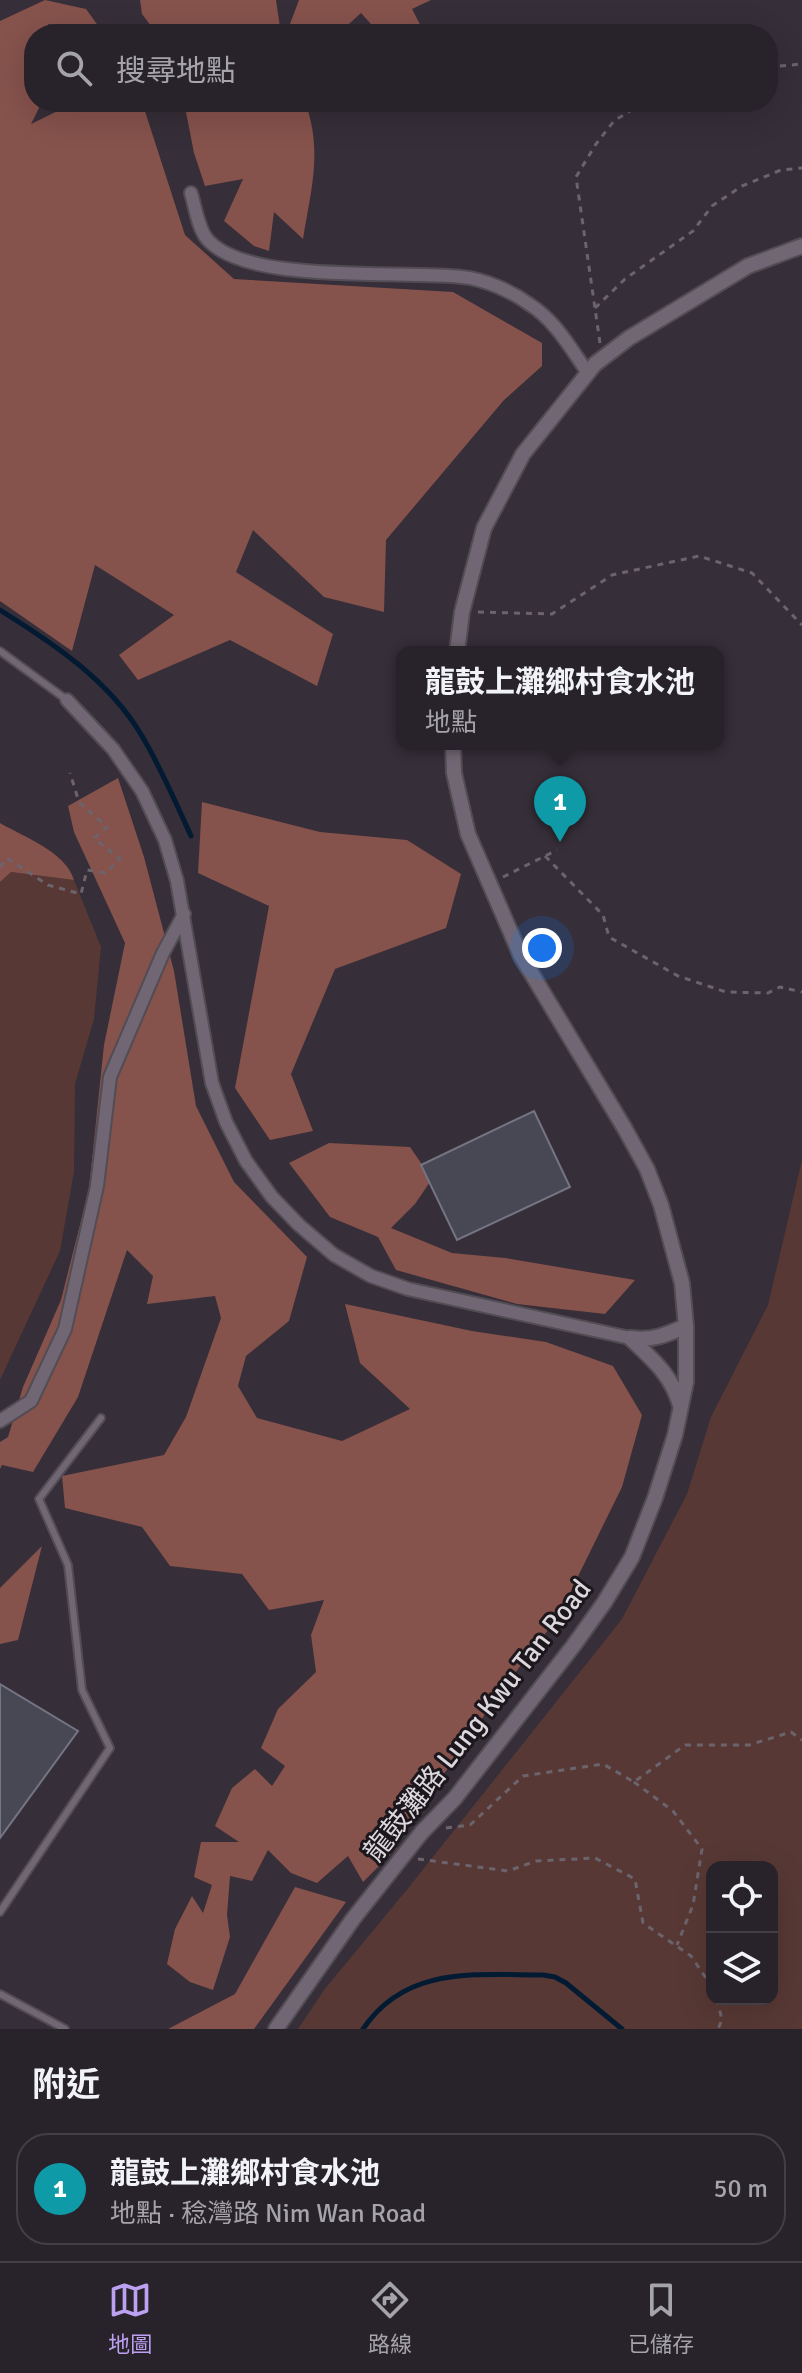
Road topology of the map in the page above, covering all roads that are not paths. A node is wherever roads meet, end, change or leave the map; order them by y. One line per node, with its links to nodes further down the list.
1 (191, 193): 3 (street)
2 (802, 246): 3 (street)
3 (588, 373): 4 (street)
4 (458, 646)
5 (0, 651): 6 (lane)
6 (67, 700): 8 (street)
7 (453, 750): 9 (street, 龍鼓灘路 Lung Kwu Tan Road)
8 (184, 914): 10 (street); 13 (street)
9 (686, 1326): 10 (street); 11 (street, 龍鼓灘路 Lung Kwu Tan Road)
10 (630, 1338): 11 (street)
11 (681, 1409): 17 (street, 龍鼓灘路 Lung Kwu Tan Road)
12 (101, 1418): 14 (lane)
13 (0, 1421)
14 (0, 1912)
15 (0, 1994): 16 (lane)
16 (65, 2029)
17 (276, 2029)

